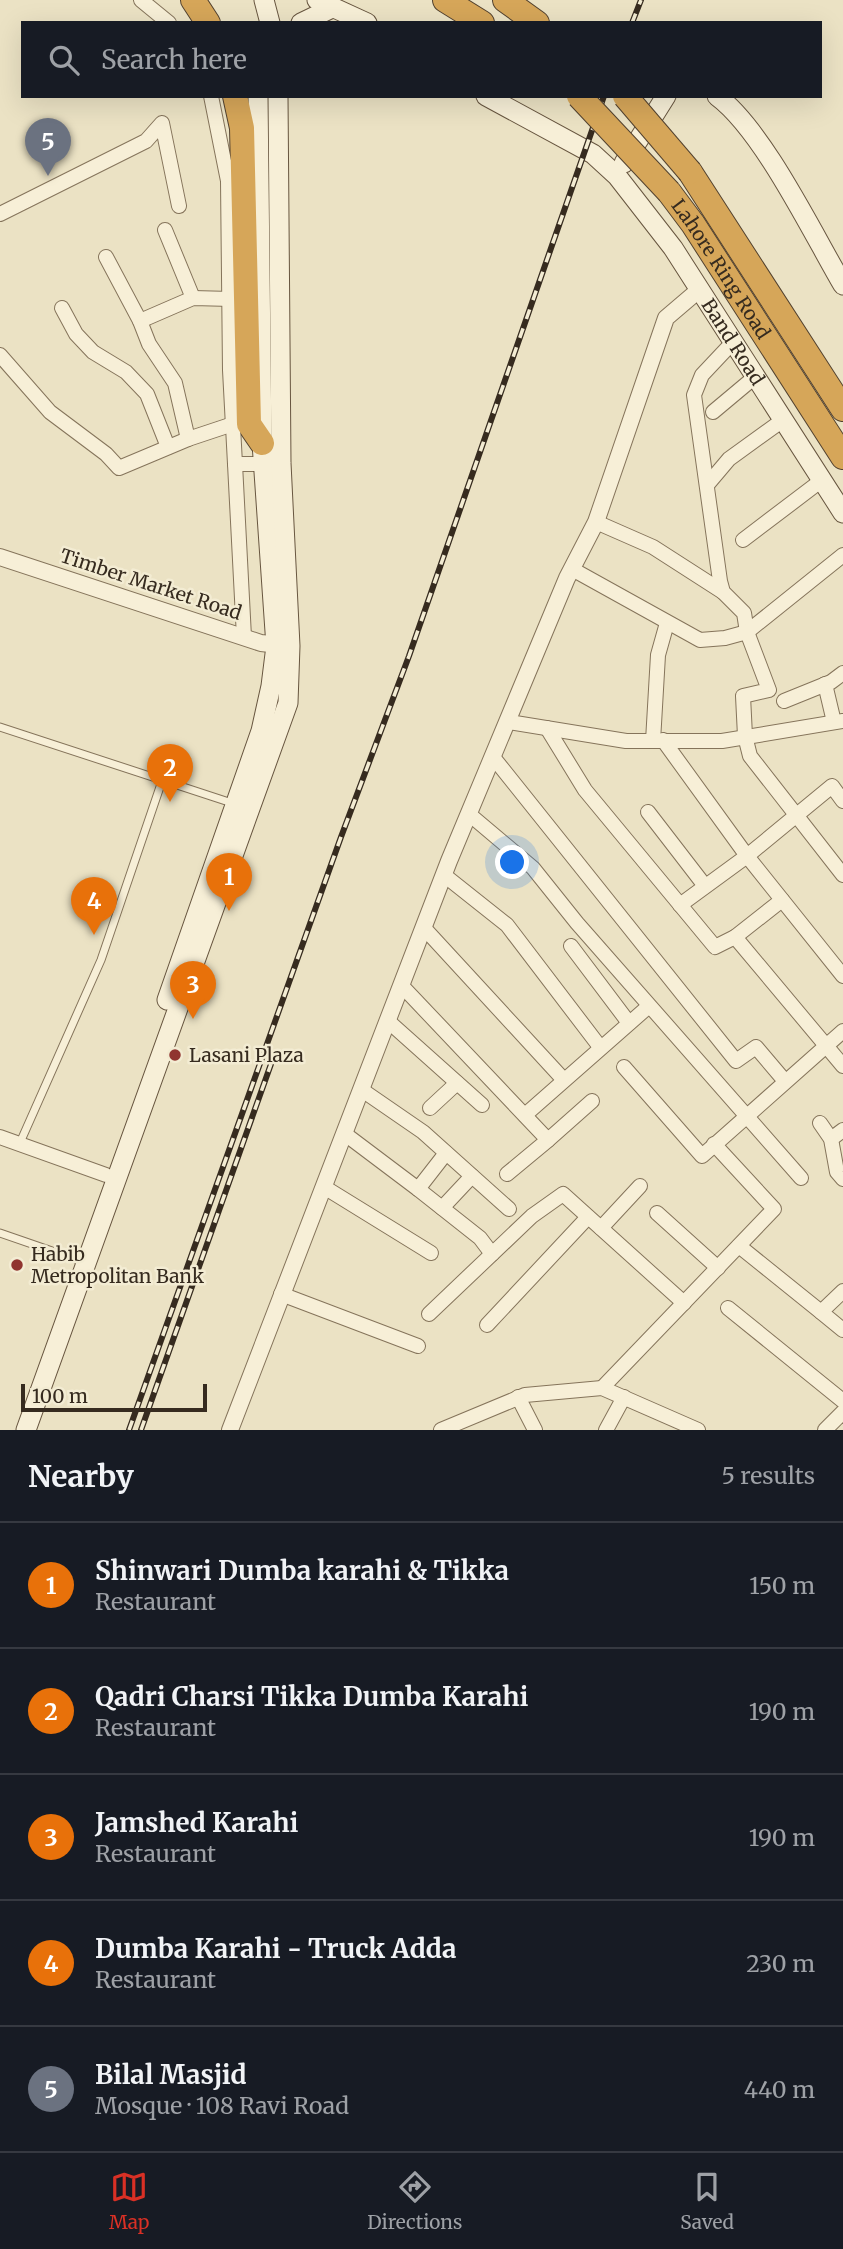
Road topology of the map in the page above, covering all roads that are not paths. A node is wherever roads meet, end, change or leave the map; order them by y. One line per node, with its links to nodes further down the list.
1 (141, 0): 9 (street)
2 (193, 0): 10 (highway)
3 (264, 0): 11 (main road)
4 (368, 0): 8 (main road)
5 (444, 0): 13 (highway)
6 (505, 0): 14 (highway)
7 (324, 4): 8 (main road); 12 (main road)
8 (363, 20)
9 (167, 21)
10 (207, 21)
11 (269, 21)
12 (303, 21)
13 (479, 21)
14 (534, 21)
15 (211, 98): 32 (street)
16 (235, 98): 41 (highway)
17 (258, 98): 41 (main road)
18 (278, 98): 41 (main road)
19 (489, 98): 24 (main road, Band Road)
20 (581, 98): 44 (highway, Lahore Ring Road, bridge)
21 (627, 98): 38 (highway, Lahore Ring Road, bridge)
22 (665, 98): 24 (main road)
23 (719, 98): 29 (main road)
24 (617, 176): 30 (main road, Band Road)
25 (179, 205): 26 (street)
26 (0, 214)
27 (165, 230): 31 (street)
28 (106, 257): 34 (street)
29 (843, 285)
30 (700, 289): 35 (main road, Band Road); 49 (street)
31 (193, 298): 32 (street); 34 (street)
32 (231, 299): 41 (street)
33 (62, 308): 43 (street)
34 (140, 321): 42 (street)
35 (734, 341): 37 (main road, Band Road); 47 (street)
36 (0, 355): 43 (street)
37 (756, 376): 39 (street); 40 (main road, Band Road)
38 (843, 409)
39 (713, 412)
40 (783, 420): 46 (main road, Band Road); 47 (street)
41 (262, 438): 42 (street); 45 (street); 45 (street); 58 (main road)
42 (188, 439): 43 (street)
43 (168, 447)
44 (843, 457)
45 (235, 464): 57 (street)
46 (822, 480): 48 (main road, Band Road); 50 (street)
47 (707, 485): 54 (street)
48 (843, 513)
49 (596, 522): 53 (street); 54 (street)
50 (743, 540)
51 (843, 555): 56 (street)
52 (0, 557): 57 (street, Timber Market Road)
53 (572, 569): 55 (street); 63 (street)
54 (723, 592): 56 (street)
55 (667, 623): 56 (street); 67 (street)
56 (747, 632): 66 (street)
57 (244, 637): 58 (street, Timber Market Road)
58 (283, 646): 71 (main road); 128 (main road)
59 (843, 673): 60 (street)
60 (825, 684): 61 (street); 62 (street)
61 (784, 701)
62 (838, 721): 66 (street)
63 (509, 722): 65 (street); 68 (street)
64 (0, 727): 69 (lane)
65 (547, 728): 67 (street); 80 (street)
66 (745, 736): 67 (street); 74 (street)
67 (658, 741): 75 (street)
68 (493, 758): 73 (street); 95 (street)
69 (162, 781): 71 (lane); 108 (lane)
70 (843, 801): 74 (street)
71 (235, 804): 112 (main road)
72 (648, 812): 78 (street)
73 (469, 814): 76 (street); 86 (street)
74 (797, 816): 75 (street); 77 (street)
75 (747, 856): 78 (street); 79 (street)
76 (444, 875): 81 (street); 91 (street)
77 (843, 875)
78 (705, 886): 80 (street)
79 (782, 900): 82 (street); 84 (street)
80 (680, 905): 82 (street)
81 (424, 928): 85 (street); 94 (street)
82 (735, 937): 90 (street)
83 (571, 946): 88 (street)
84 (843, 976)
85 (402, 986): 87 (street); 101 (street)
86 (649, 1006): 88 (street); 102 (street)
87 (388, 1021): 96 (street); 97 (street)
88 (629, 1023): 91 (street)
89 (843, 1031): 90 (street)
90 (825, 1045): 92 (street); 95 (street)
91 (600, 1047): 94 (street)
92 (843, 1066)
93 (624, 1067): 109 (street)
94 (563, 1079): 101 (street)
95 (784, 1080): 102 (street)
96 (457, 1083): 99 (street); 100 (street)
97 (362, 1090): 104 (street); 110 (street)
98 (592, 1101): 107 (street)
99 (482, 1105)
100 (430, 1108)
101 (525, 1115): 107 (street)
102 (746, 1115): 109 (street); 114 (street)
103 (820, 1123): 105 (street)
104 (345, 1134): 117 (street); 118 (street)
105 (837, 1135): 115 (street)
106 (0, 1138): 108 (street)
107 (548, 1140): 111 (street)
108 (19, 1144): 112 (street)
109 (714, 1144): 125 (street)
110 (446, 1153): 113 (street); 118 (street)
111 (507, 1174)
112 (106, 1175): 128 (main road)
113 (472, 1176): 119 (street); 120 (street)
114 (801, 1178)
115 (843, 1180)
116 (640, 1186): 123 (street)
117 (324, 1187): 126 (street); 131 (street)
118 (418, 1189): 119 (street)
119 (442, 1208): 127 (street)
120 (509, 1209)
121 (657, 1213): 129 (street)
122 (588, 1217): 123 (street); 127 (street); 136 (street)
123 (601, 1228): 132 (street)
124 (0, 1233): 128 (lane)
125 (739, 1246): 129 (street); 134 (street)
126 (431, 1253)
127 (492, 1254): 135 (street)
128 (80, 1260): 146 (main road); 147 (main road)
129 (718, 1268): 132 (street)
130 (843, 1291): 134 (street)
131 (281, 1294): 138 (street); 148 (street)
132 (684, 1303): 139 (street)
133 (728, 1308): 142 (street)
134 (821, 1312): 137 (street)
135 (429, 1314)
136 (487, 1325)
137 (843, 1330)
138 (418, 1346)
139 (602, 1388): 140 (street); 141 (street)
140 (519, 1397): 144 (street); 151 (street)
141 (624, 1398): 145 (street); 152 (street)
142 (843, 1401)
143 (843, 1412): 154 (street)
144 (468, 1419): 149 (street); 150 (street)
145 (673, 1425): 153 (street)
146 (15, 1430)
147 (26, 1430)
148 (230, 1430)
149 (441, 1430)
150 (479, 1430)
151 (535, 1430)
152 (606, 1430)
153 (698, 1430)
154 (825, 1430)

